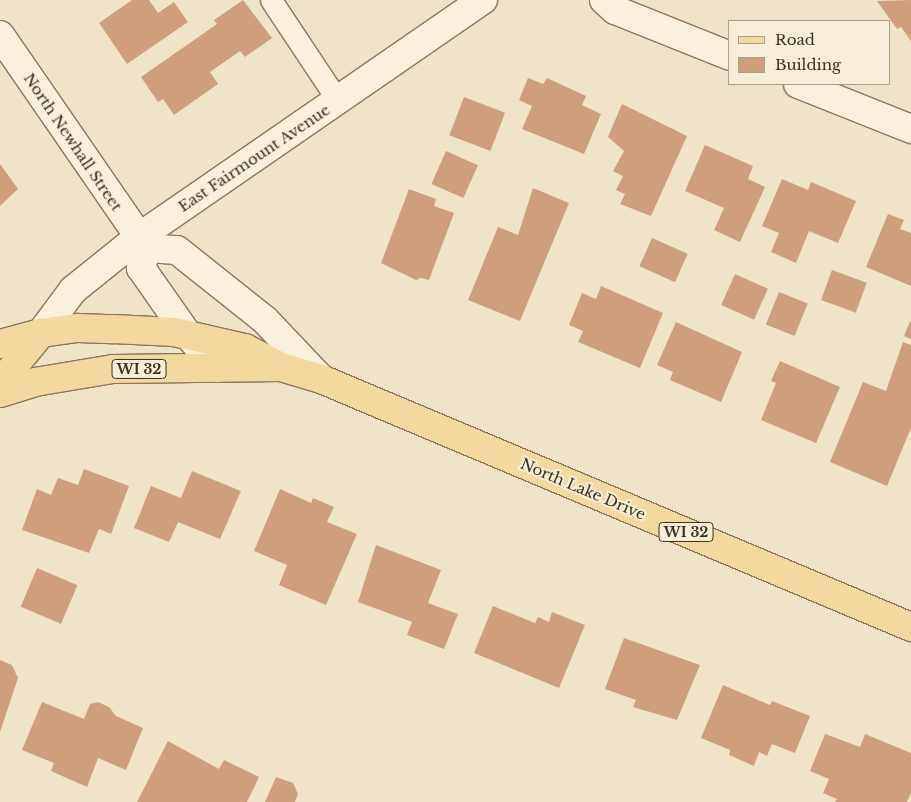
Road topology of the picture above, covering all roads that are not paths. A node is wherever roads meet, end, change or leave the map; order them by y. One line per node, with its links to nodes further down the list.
1 (271, 0): 7 (lane)
2 (483, 0): 7 (street, East Fairmount Avenue)
3 (604, 0): 5 (street)
4 (0, 35): 9 (street, North Newhall Street)
5 (728, 55)
6 (801, 85): 8 (street)
7 (338, 101): 9 (street, East Fairmount Avenue)
8 (911, 129)
9 (143, 242): 10 (street, East Fairmount Avenue); 11 (street); 15 (street)
10 (41, 333): 11 (main road, North Lake Drive / WI 32); 12 (main road, North Lake Drive / WI 32); 16 (main road)
11 (188, 335): 13 (main road, North Lake Drive / WI 32); 14 (street)
12 (0, 344)
13 (281, 367): 14 (main road, North Lake Drive / WI 32); 15 (main road, North Lake Drive / WI 32)
14 (217, 368): 17 (main road, North Lake Drive / WI 32)
15 (321, 379): 18 (main road, North Lake Drive / WI 32)
16 (0, 383)
17 (0, 393)
18 (911, 627)

